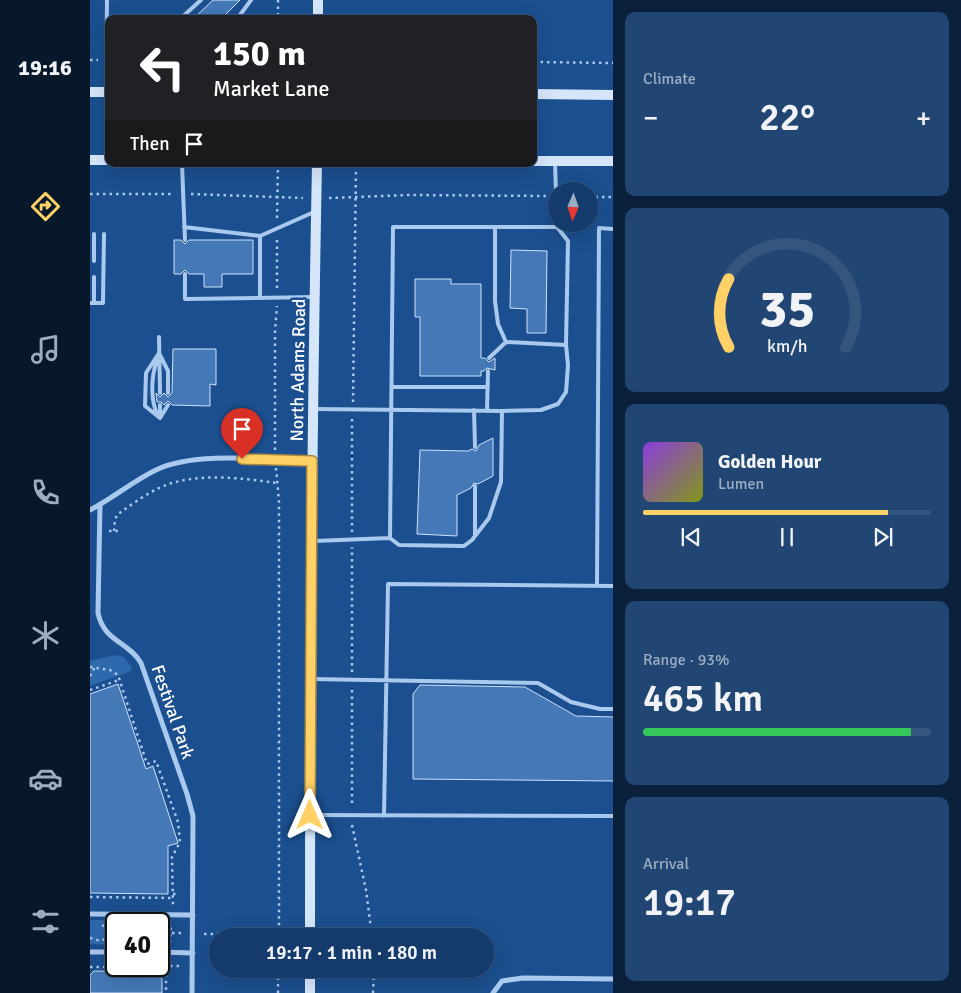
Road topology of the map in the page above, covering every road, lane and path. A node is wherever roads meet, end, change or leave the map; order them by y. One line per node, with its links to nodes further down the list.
1 (107, 0): 6 (lane)
2 (200, 0): 7 (lane)
3 (251, 0): 8 (lane)
4 (278, 0): 9 (path)
5 (318, 0): 10 (street)
6 (107, 15)
7 (184, 15)
8 (239, 15)
9 (278, 15)
10 (318, 15)
11 (537, 62): 12 (path)
12 (613, 63)
13 (90, 92): 14 (street)
14 (105, 92)
15 (537, 94): 16 (street)
16 (613, 95)
17 (90, 160): 18 (street)
18 (105, 160)
19 (537, 161): 20 (street)
20 (555, 161): 21 (street); 26 (lane)
21 (613, 161)
22 (182, 167): 33 (lane)
23 (278, 167): 35 (path)
24 (317, 167): 31 (street, North Adams Road)
25 (356, 167): 28 (path)
26 (556, 182)
27 (548, 195): 28 (path)
28 (354, 197): 62 (path)
29 (598, 197): 30 (path)
30 (613, 197)
31 (316, 210): 35 (lane); 47 (street, North Adams Road)
32 (548, 226): 34 (lane)
33 (184, 227): 40 (lane); 41 (lane)
34 (495, 227): 50 (lane); 55 (lane)
35 (278, 228): 40 (lane); 46 (path)
36 (613, 228): 83 (lane)
37 (561, 232): 51 (lane)
38 (94, 234): 42 (lane)
39 (104, 234): 48 (lane)
40 (260, 236): 45 (lane)
41 (185, 240)
42 (94, 261)
43 (185, 274): 45 (lane)
44 (94, 277): 48 (lane)
45 (260, 297): 46 (lane)
46 (277, 297): 47 (lane); 68 (path)
47 (315, 297): 61 (street, North Adams Road)
48 (92, 303)
49 (159, 337): 52 (lane)
50 (506, 342): 51 (lane); 53 (lane)
51 (566, 345): 66 (lane)
52 (159, 353): 57 (lane); 58 (lane); 67 (lane); 67 (lane)
53 (489, 358)
54 (488, 370): 56 (lane)
55 (392, 387): 56 (lane); 63 (lane)
56 (488, 387): 65 (lane)
57 (160, 393)
58 (168, 393)
59 (160, 405): 67 (lane)
60 (168, 405): 67 (lane)
61 (314, 409): 62 (lane); 70 (street, North Adams Road)
62 (352, 409): 63 (lane); 81 (path)
63 (392, 409): 64 (lane); 80 (lane)
64 (474, 410): 65 (lane); 69 (lane)
65 (487, 411): 66 (lane)
66 (502, 411): 79 (lane)
67 (160, 418)
68 (275, 447)
69 (475, 447)
70 (312, 461): 74 (street); 82 (street, North Adams Road)
71 (277, 476): 72 (path)
72 (277, 483): 77 (path); 105 (path)
73 (475, 486): 79 (lane)
74 (100, 504): 75 (street); 103 (street, Festival Park)
75 (90, 510)
76 (109, 531): 77 (path)
77 (114, 531): 78 (path)
78 (118, 531)
79 (475, 536): 80 (lane)
80 (390, 538): 81 (lane)
81 (352, 539): 82 (lane); 90 (path)
82 (312, 541): 88 (street, North Adams Road)
83 (597, 586): 84 (lane); 91 (lane)
84 (613, 586)
85 (90, 667): 86 (path)
86 (95, 667): 87 (path); 89 (path)
87 (90, 676)
88 (311, 679): 90 (lane); 94 (street, North Adams Road)
89 (119, 680): 92 (path); 99 (path)
90 (352, 680): 91 (lane); 95 (path)
91 (387, 680): 93 (lane); 96 (lane)
92 (90, 690)
93 (613, 709)
94 (310, 815): 95 (lane); 106 (street, North Adams Road)
95 (352, 816): 96 (lane); 107 (path)
96 (384, 816): 97 (lane)
97 (613, 816)
98 (179, 894): 99 (path)
99 (173, 896): 100 (path); 101 (path)
100 (90, 897)
101 (173, 907)
102 (90, 914): 103 (street)
103 (193, 915): 118 (street, Festival Park)
104 (171, 920): 108 (path)
105 (279, 928)
106 (310, 928)
107 (371, 928)
108 (172, 933): 109 (path); 114 (path)
109 (183, 933)
110 (204, 934): 111 (path)
111 (209, 934)
112 (90, 938): 113 (path)
113 (105, 939)
114 (170, 945)
115 (90, 952): 116 (street)
116 (105, 952)
117 (170, 952): 118 (street)
118 (193, 953): 129 (street, Festival Park)
119 (90, 966): 120 (path)
120 (105, 966)
121 (170, 966): 122 (path)
122 (182, 966)
123 (166, 977): 128 (path)
124 (278, 978): 130 (path)
125 (310, 978): 131 (street)
126 (374, 978): 132 (path)
127 (613, 979): 133 (street)
128 (166, 993)
129 (192, 993)
130 (278, 993)
131 (310, 993)
132 (373, 993)
133 (493, 993)

